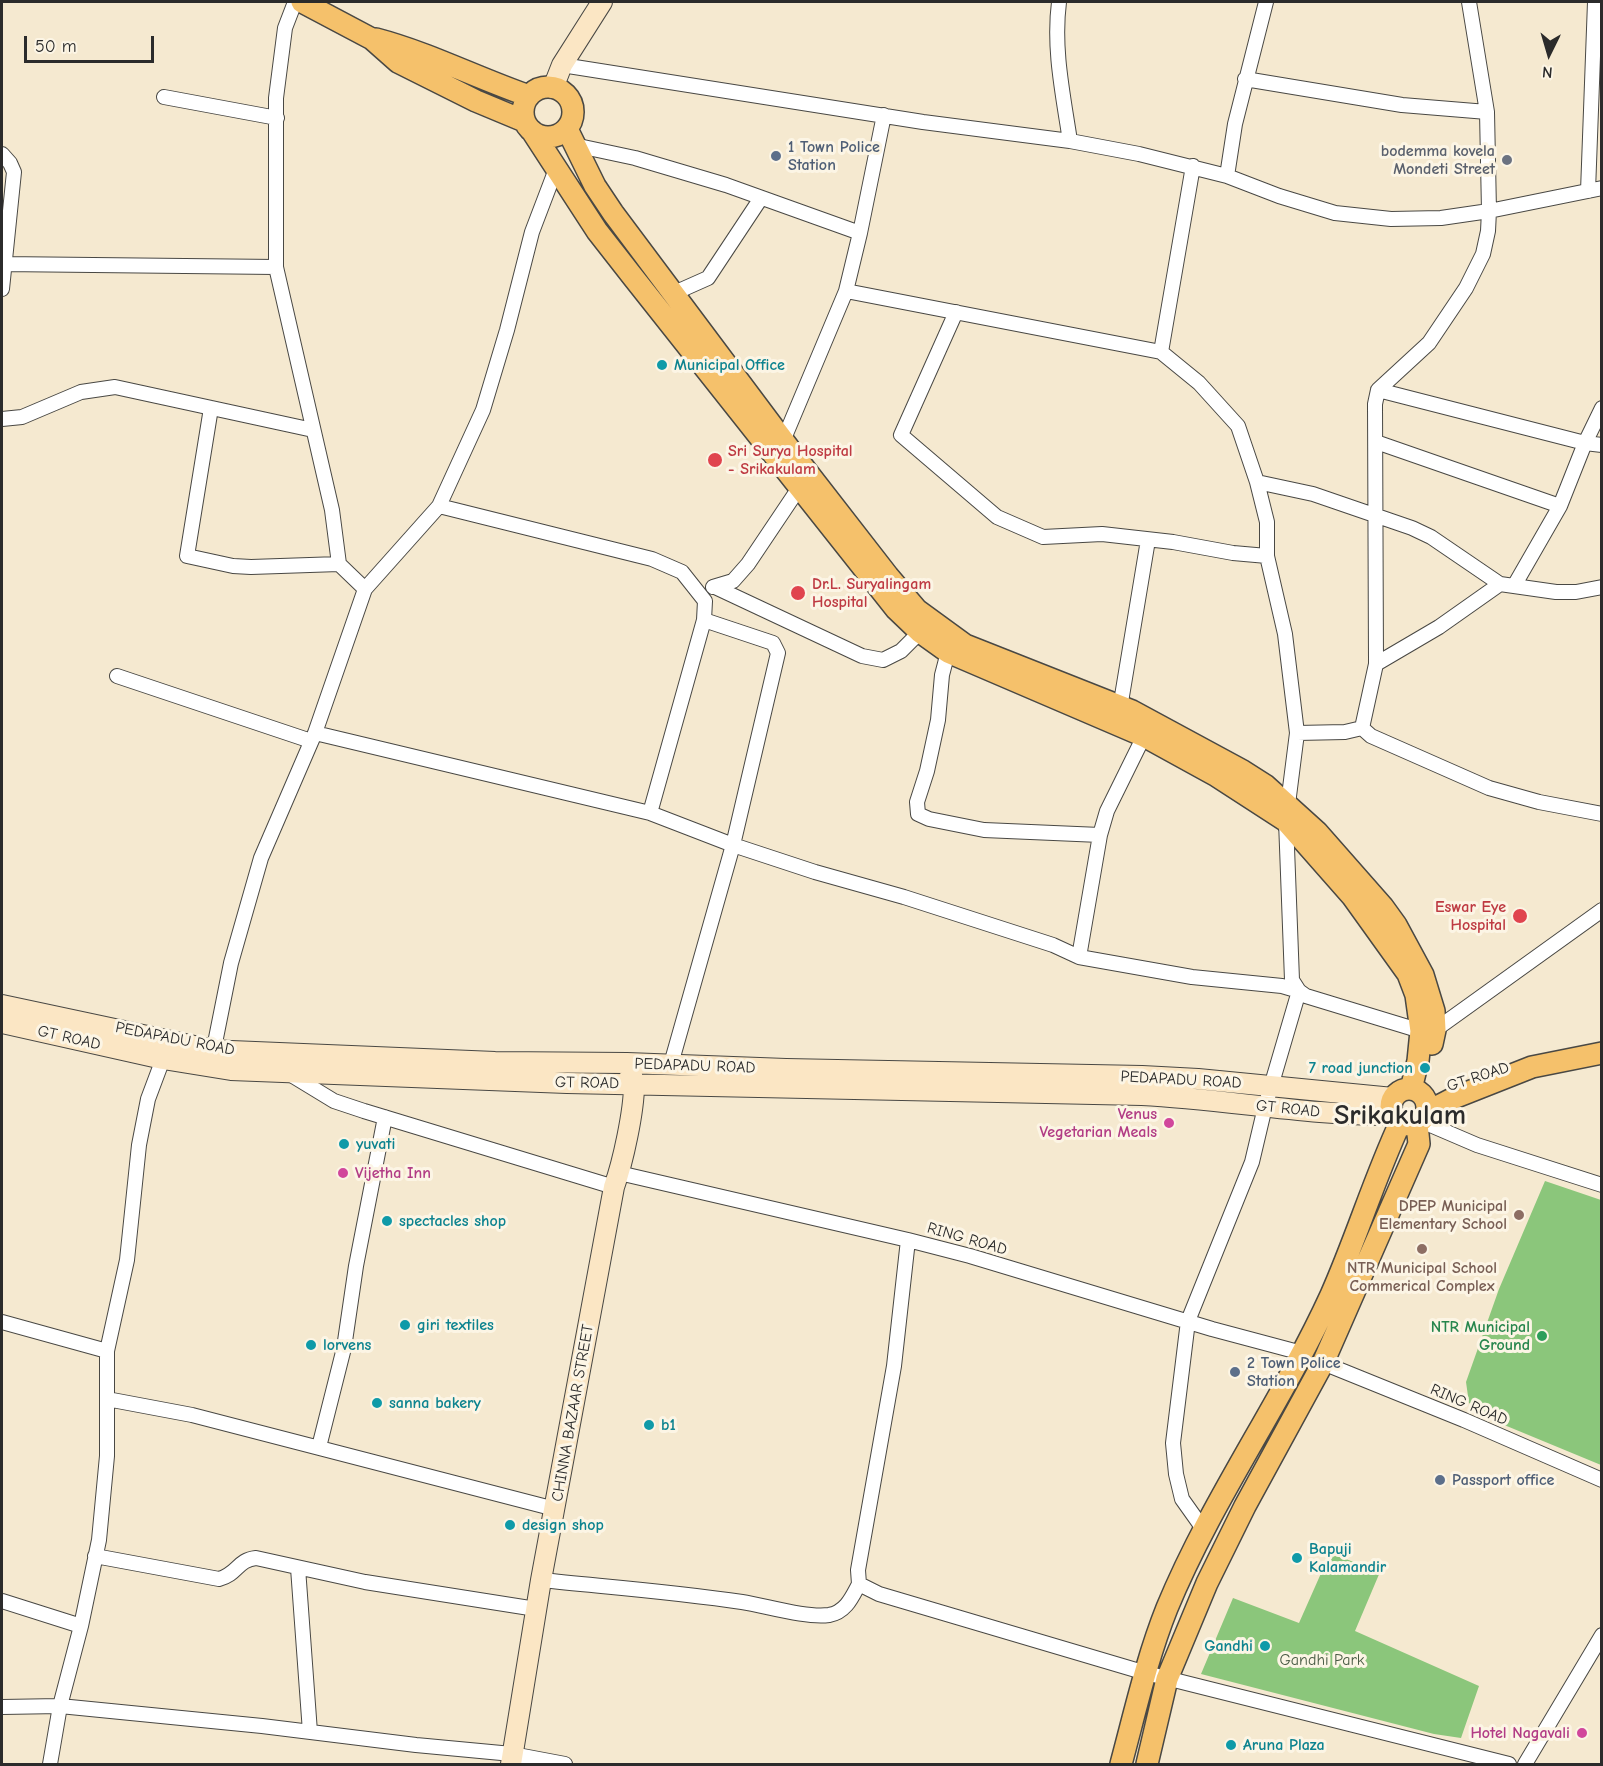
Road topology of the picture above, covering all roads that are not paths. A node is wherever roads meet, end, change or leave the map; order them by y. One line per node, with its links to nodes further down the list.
1 (295, 2): 16 (street)
2 (302, 2): 8 (main road)
3 (602, 2): 9 (main road)
4 (1059, 2): 19 (street)
5 (1266, 2): 10 (street)
6 (1469, 2): 14 (street)
7 (1595, 2): 24 (street)
8 (372, 39): 12 (main road); 17 (main road)
9 (562, 65): 11 (main road); 15 (street)
10 (1245, 79): 14 (street); 23 (street)
11 (553, 88): 12 (main road); 18 (main road)
12 (529, 96): 17 (main road)
13 (164, 97): 16 (street)
14 (1487, 112): 26 (street)
15 (884, 115): 19 (street); 27 (street)
16 (277, 118): 29 (street)
17 (528, 126): 18 (main road); 22 (main road)
18 (571, 137): 25 (street); 32 (main road)
19 (1070, 141): 21 (street)
20 (2, 154): 28 (street)
21 (1193, 166): 23 (street); 34 (street)
22 (556, 169): 45 (main road); 46 (street)
23 (1227, 176): 26 (street)
24 (1595, 190): 26 (street)
25 (761, 198): 27 (street); 32 (street)
26 (1489, 211): 35 (street)
27 (860, 233): 31 (street)
28 (3, 264): 29 (street); 30 (street)
29 (276, 267): 39 (street)
30 (2, 289)
31 (846, 291): 33 (street); 40 (street)
32 (672, 294): 40 (main road)
33 (956, 312): 34 (street); 49 (street)
34 (1161, 352): 44 (street)
35 (1378, 390): 41 (street); 42 (street)
36 (211, 408): 38 (street); 39 (street); 51 (street)
37 (1602, 408): 42 (street)
38 (2, 419)
39 (313, 430): 51 (street)
40 (783, 441): 63 (main road)
41 (1376, 442): 47 (street); 48 (street)
42 (1585, 443): 43 (street); 47 (street)
43 (1602, 445)
44 (1257, 482): 48 (street); 50 (street)
45 (800, 488): 55 (street); 59 (main road)
46 (439, 506): 53 (street); 57 (street)
47 (1560, 506): 54 (street)
48 (1376, 516): 52 (street); 61 (street)
49 (1148, 540): 50 (street); 63 (street)
50 (1267, 556): 65 (street)
51 (339, 564): 57 (street)
52 (1500, 584): 54 (street); 61 (street)
53 (693, 585): 55 (street); 58 (street)
54 (1514, 585): 56 (street)
55 (715, 587): 59 (street)
56 (1602, 587)
57 (365, 589): 67 (street)
58 (704, 620): 68 (street); 72 (street)
59 (920, 632): 60 (main road)
60 (948, 652): 63 (main road); 71 (street)
61 (1376, 664): 64 (street)
62 (117, 675): 67 (street)
63 (1118, 716): 66 (main road); 69 (main road)
64 (1362, 729): 65 (street); 70 (street)
65 (1297, 734): 69 (street)
66 (1144, 736): 69 (main road); 71 (street)
67 (313, 737): 68 (street); 81 (street)
68 (650, 813): 72 (street)
69 (1287, 813): 75 (street); 78 (main road)
70 (1602, 814)
71 (1100, 835): 74 (street)
72 (733, 845): 74 (street); 83 (street)
73 (1602, 910): 78 (street)
74 (1079, 957): 75 (street)
75 (1299, 991): 78 (street); 86 (street)
76 (2, 1005): 81 (main road, PEDAPADU ROAD)
77 (2, 1023): 80 (main road, GT ROAD)
78 (1428, 1030): 88 (main road)
79 (1602, 1053): 88 (main road, GT ROAD)
80 (163, 1059): 81 (main road, GT ROAD); 95 (street)
81 (212, 1059): 82 (main road, PEDAPADU ROAD); 84 (main road, GT ROAD)
82 (627, 1063): 83 (main road, PEDAPADU ROAD); 85 (main road, CHINNA BAZAAR STREET)
83 (671, 1064): 86 (main road, PEDAPADU ROAD)
84 (288, 1073): 85 (main road, GT ROAD); 89 (street, RING ROAD)
85 (634, 1083): 87 (main road, GT ROAD); 90 (main road, CHINNA BAZAAR STREET)
86 (1272, 1085): 87 (street); 88 (main road, PEDAPADU ROAD)
87 (1265, 1107): 88 (main road, GT ROAD); 94 (street)
88 (1412, 1108): 91 (street); 96 (main road); 97 (main road)
89 (385, 1117): 90 (street, RING ROAD); 99 (street)
90 (616, 1180): 92 (street, RING ROAD); 101 (main road, CHINNA BAZAAR STREET)
91 (1602, 1185)
92 (908, 1240): 94 (street, RING ROAD); 106 (street)
93 (2, 1322): 95 (street)
94 (1188, 1322): 96 (street, RING ROAD); 102 (street)
95 (107, 1350): 98 (street)
96 (1302, 1353): 102 (main road)
97 (1323, 1363): 100 (street, RING ROAD); 112 (main road)
98 (107, 1399): 99 (street); 103 (street)
99 (319, 1447): 101 (street)
100 (1602, 1480)
101 (555, 1509): 105 (main road, CHINNA BAZAAR STREET)
102 (1204, 1530): 111 (main road)
103 (95, 1556): 104 (street); 109 (street)
104 (298, 1568): 108 (street); 115 (street)
105 (541, 1580): 106 (street); 108 (main road, CHINNA BAZAAR STREET)
106 (859, 1584): 111 (street)
107 (2, 1601): 109 (street)
108 (536, 1609): 116 (main road, CHINNA BAZAAR STREET)
109 (81, 1626): 113 (street)
110 (1602, 1635): 122 (street)
111 (1146, 1673): 112 (street); 119 (main road)
112 (1167, 1679): 120 (main road); 121 (street)
113 (60, 1706): 114 (street); 115 (street); 117 (street)
114 (2, 1707)
115 (310, 1732): 116 (street)
116 (511, 1759): 118 (street)
117 (50, 1764)
118 (565, 1764)
119 (1122, 1764)
120 (1147, 1764)
121 (1509, 1764)
122 (1525, 1764)

